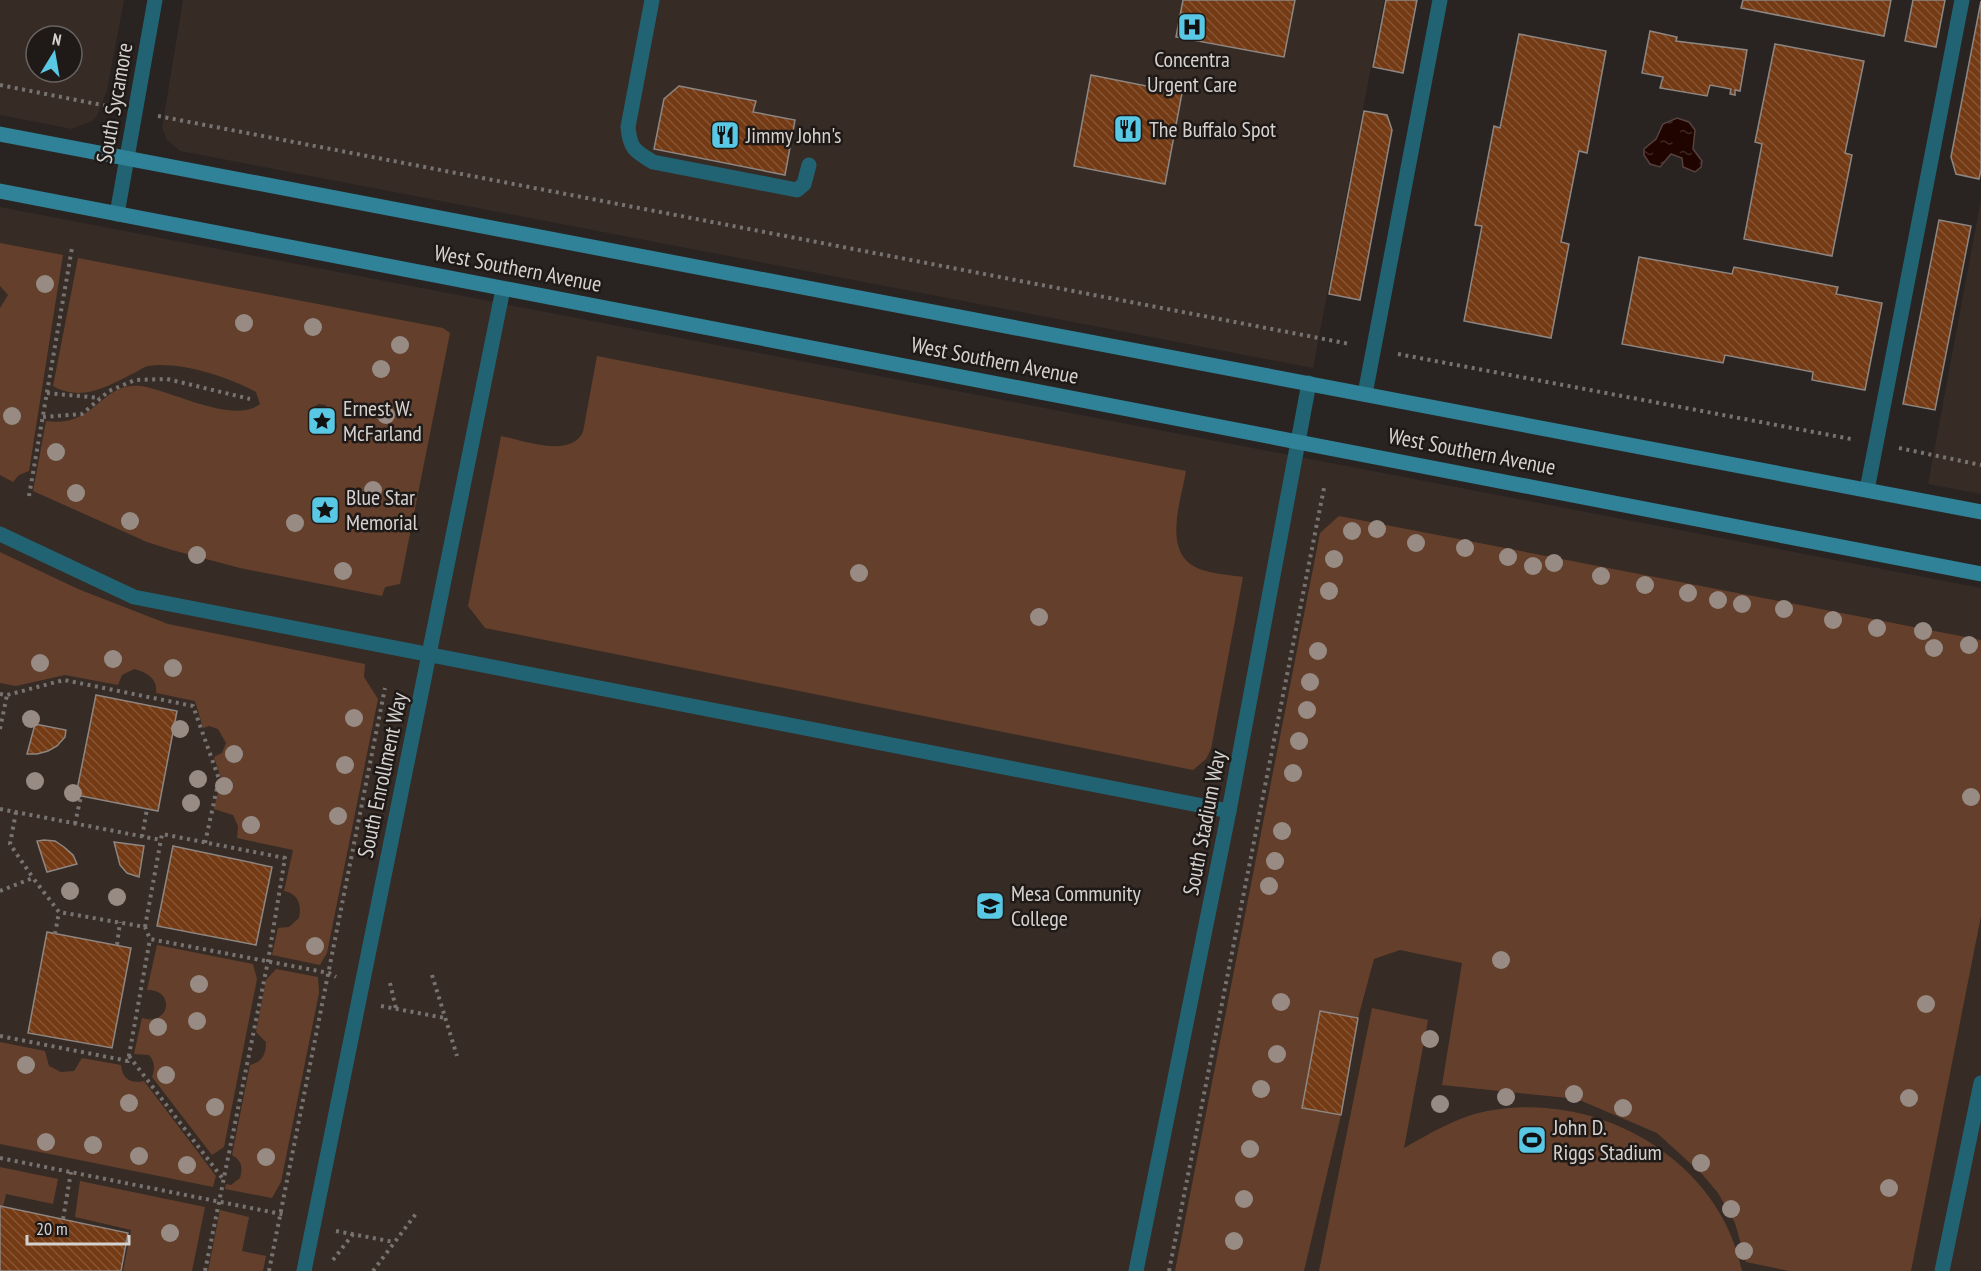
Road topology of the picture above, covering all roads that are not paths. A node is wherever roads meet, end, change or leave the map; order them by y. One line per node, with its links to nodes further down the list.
1 (155, 0): 6 (street, South Sycamore)
2 (652, 0): 7 (street)
3 (1440, 0): 12 (street)
4 (1962, 0): 14 (street)
5 (0, 134): 6 (main road, West Southern Avenue)
6 (127, 159): 9 (street, South Sycamore); 11 (main road, West Southern Avenue)
7 (809, 165)
8 (0, 191): 9 (main road, West Southern Avenue)
9 (117, 214): 10 (main road, West Southern Avenue)
10 (503, 289): 13 (main road, West Southern Avenue); 18 (street, South Enrollment Way)
11 (1309, 383): 12 (main road, West Southern Avenue); 13 (street, South Stadium Way)
12 (1365, 394): 14 (main road, West Southern Avenue)
13 (1298, 441): 17 (main road, West Southern Avenue); 19 (street, South Stadium Way)
14 (1868, 489): 15 (main road, West Southern Avenue)
15 (1981, 512)
16 (0, 534): 18 (street)
17 (1981, 574)
18 (429, 654): 19 (street); 21 (street, South Enrollment Way)
19 (1229, 812): 22 (street, South Stadium Way)
20 (1981, 1083): 23 (street)
21 (304, 1271)
22 (1136, 1271)
23 (1942, 1271)

